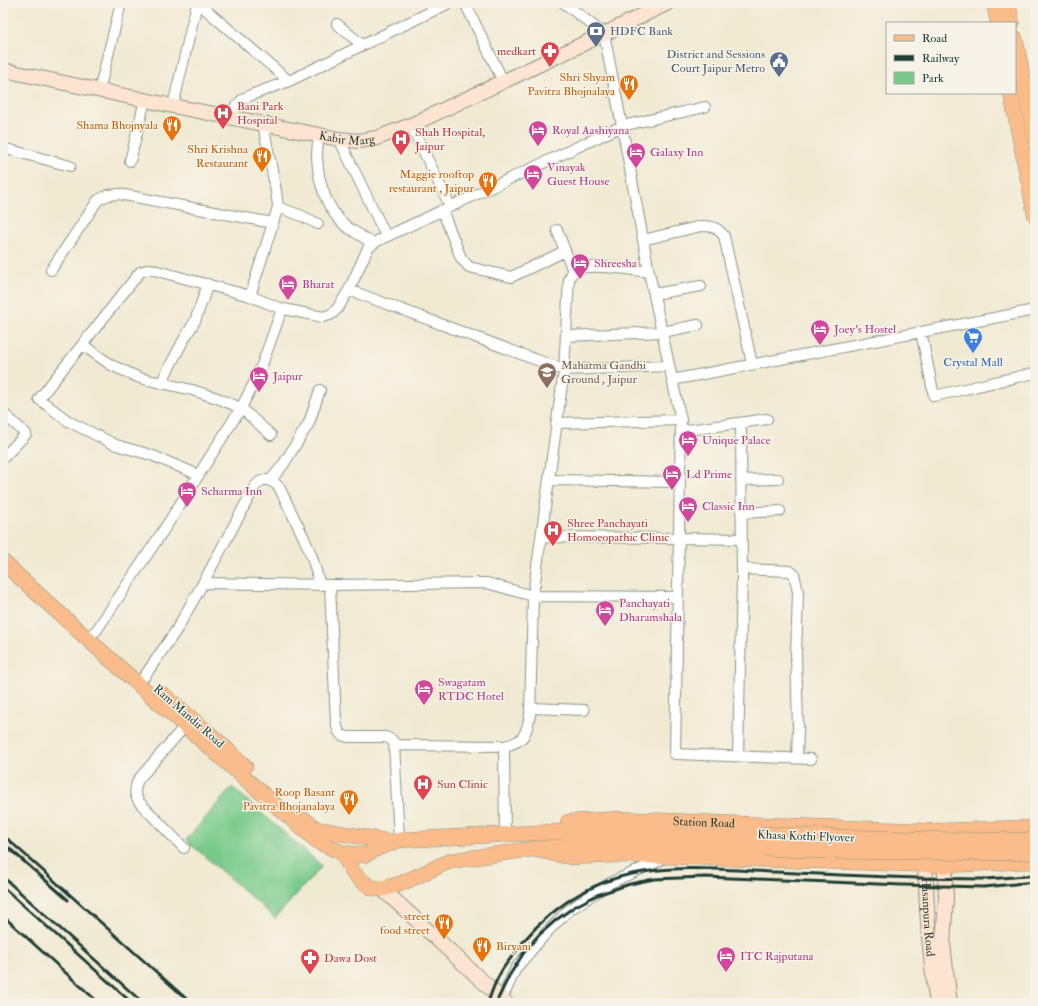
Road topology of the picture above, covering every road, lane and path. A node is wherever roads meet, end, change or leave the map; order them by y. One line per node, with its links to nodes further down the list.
1 (121, 3): 19 (street)
2 (197, 3): 17 (street); 22 (street)
3 (449, 3): 9 (street)
4 (465, 3): 18 (street)
5 (564, 3): 13 (street)
6 (668, 3): 13 (street, Kabir Marg)
7 (994, 3): 10 (main road)
8 (1008, 3): 11 (main road)
9 (436, 5): 15 (street)
10 (998, 22)
11 (1012, 22)
12 (337, 24): 15 (street)
13 (604, 34): 18 (street, Kabir Marg); 27 (street)
14 (1016, 43): 29 (main road)
15 (362, 45): 17 (street)
16 (3, 70): 19 (street, Kabir Marg)
17 (289, 81): 24 (street)
18 (503, 81): 26 (street, Kabir Marg)
19 (99, 91): 21 (street, Kabir Marg)
20 (1011, 94): 36 (main road)
21 (145, 100): 22 (street, Kabir Marg); 32 (street)
22 (173, 106): 24 (street, Kabir Marg)
23 (705, 107): 27 (street)
24 (231, 118): 25 (street, Kabir Marg)
25 (263, 124): 28 (street, Kabir Marg); 34 (street)
26 (411, 125): 30 (street, Kabir Marg); 35 (street)
27 (622, 126): 35 (street); 41 (street)
28 (319, 135): 30 (street, Kabir Marg); 42 (street)
29 (1035, 137)
30 (339, 139): 40 (street)
31 (3, 148): 33 (street)
32 (130, 161)
33 (70, 166)
34 (278, 206): 37 (street); 38 (street)
35 (446, 208): 40 (street); 43 (street)
36 (1035, 215)
37 (273, 223): 44 (street); 51 (street)
38 (318, 224)
39 (557, 230): 43 (street)
40 (386, 236): 42 (street)
41 (643, 240): 46 (street); 59 (street)
42 (373, 244): 49 (street)
43 (565, 251): 45 (street)
44 (50, 270)
45 (573, 272): 46 (street); 57 (street)
46 (649, 272): 50 (street)
47 (208, 284): 51 (street); 58 (street); 64 (street)
48 (701, 286): 50 (street)
49 (349, 290): 52 (street); 61 (street)
50 (654, 294): 55 (street)
51 (250, 296): 52 (street)
52 (279, 308): 66 (street)
53 (1035, 310): 56 (street)
54 (698, 325): 55 (street)
55 (662, 332): 57 (street); 60 (street)
56 (921, 332): 59 (street); 62 (street)
57 (566, 336): 61 (street)
58 (82, 345): 64 (street); 75 (street)
59 (752, 364): 63 (street)
60 (669, 366): 61 (street); 63 (street)
61 (564, 370): 70 (street)
62 (1035, 373)
63 (672, 380): 69 (street)
64 (161, 383): 66 (street)
65 (320, 390): 79 (street)
66 (241, 408): 73 (street); 75 (street)
67 (3, 413): 74 (street)
68 (767, 419): 71 (street)
69 (681, 420): 70 (street); 72 (street)
70 (556, 423): 77 (street)
71 (741, 423): 72 (street); 78 (street)
72 (681, 431): 80 (street)
73 (271, 435)
74 (3, 458)
75 (199, 475): 93 (street)
76 (778, 479): 78 (street)
77 (549, 480): 80 (street); 83 (street)
78 (741, 480): 82 (street)
79 (270, 481): 89 (street); 90 (street)
80 (680, 482): 84 (street)
81 (780, 511): 82 (street)
82 (741, 513): 85 (street)
83 (541, 537): 84 (street); 91 (street)
84 (679, 538): 85 (street); 92 (street)
85 (742, 539): 88 (street)
86 (3, 550): 93 (main road, Ram Mandir Road)
87 (3, 562): 97 (main road, Station Road)
88 (742, 569): 100 (street); 101 (street)
89 (203, 583): 90 (street); 94 (street)
90 (325, 585): 91 (street); 98 (street)
91 (533, 596): 92 (street); 95 (street)
92 (678, 597): 100 (street)
93 (93, 633): 94 (main road, Ram Mandir Road)
94 (144, 677): 110 (main road, Ram Mandir Road)
95 (531, 708): 96 (street); 99 (street)
96 (584, 710)
97 (184, 726): 111 (street); 114 (main road, Station Road)
98 (394, 743): 99 (street); 110 (street)
99 (504, 746): 107 (street)
100 (738, 756): 101 (street)
101 (797, 758): 102 (street)
102 (811, 759)
103 (1035, 828): 105 (main road, Station Road)
104 (924, 831): 105 (main road, Station Road); 106 (main road, Station Road); 117 (street, Hasanpura Road)
105 (944, 831): 118 (street, Hasanpura Road)
106 (530, 834): 107 (main road, Station Road); 108 (main road, Khasa Kothi Flyover)
107 (505, 836): 110 (main road, Station Road)
108 (554, 840): 109 (main road, Khasa Kothi Flyover, bridge); 112 (main road, Khasa Kothi Flyover); 113 (main road, Khasa Kothi Flyover, bridge)
109 (1035, 840)
110 (396, 841): 114 (main road, Station Road)
111 (184, 848)
112 (532, 849): 115 (main road); 119 (main road)
113 (1035, 852)
114 (342, 853): 119 (main road)
115 (669, 856): 117 (main road); 120 (street)
116 (1035, 861): 118 (main road)
117 (925, 864): 118 (main road); 121 (street, Hasanpura Road)
118 (945, 865): 122 (street, Hasanpura Road)
119 (382, 889): 120 (street)
120 (504, 1001)
121 (937, 1003)
122 (950, 1003)

